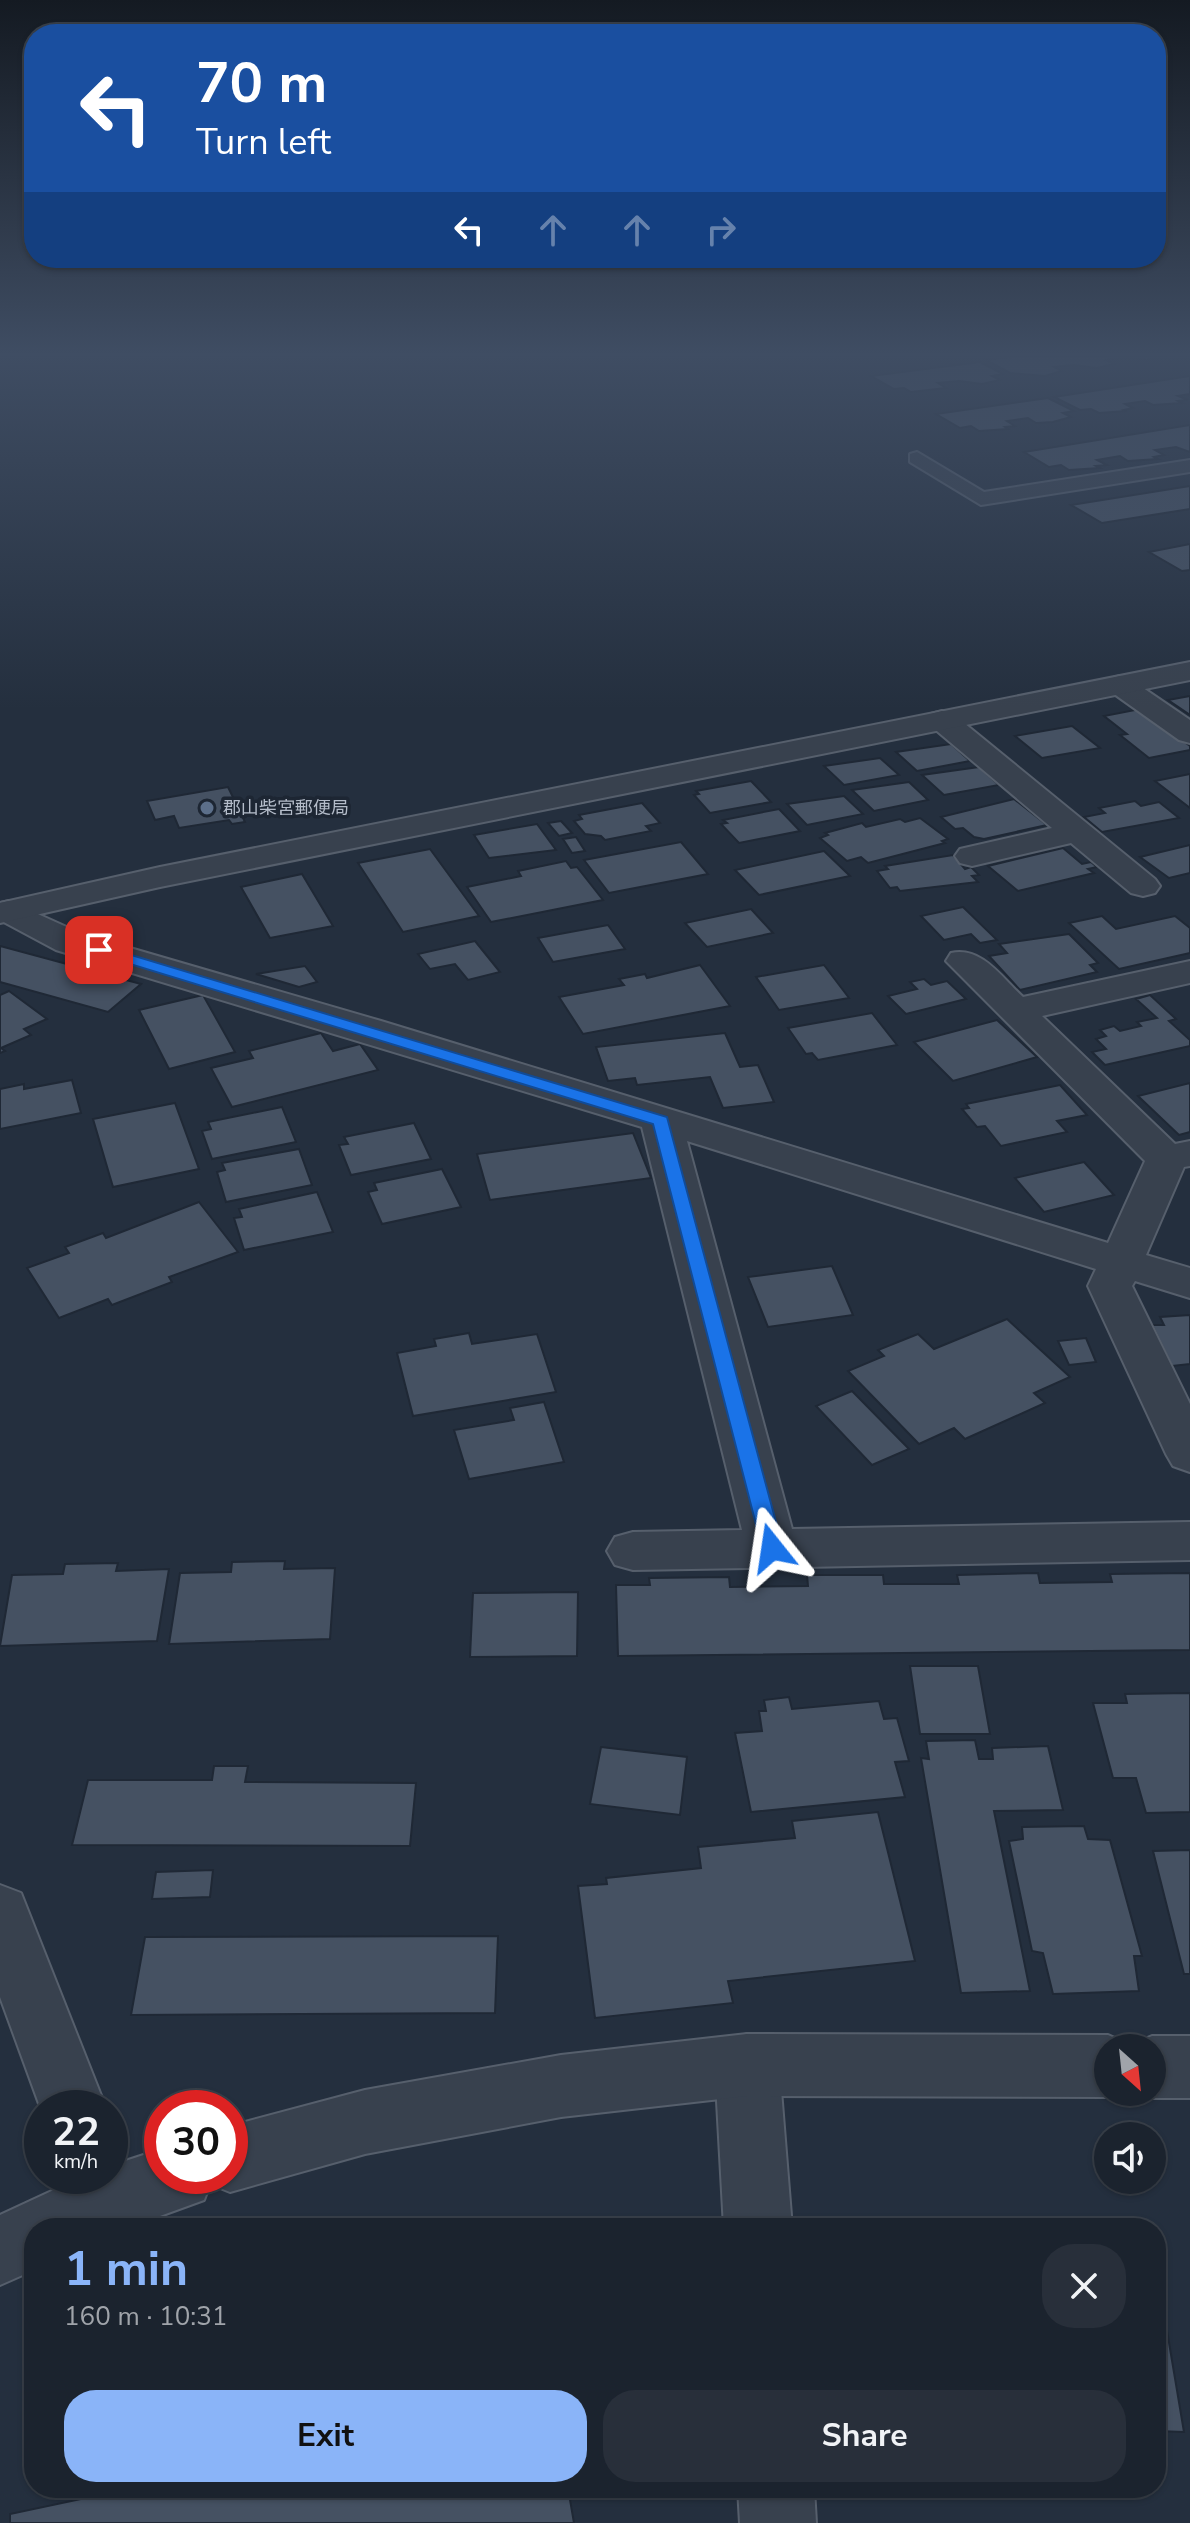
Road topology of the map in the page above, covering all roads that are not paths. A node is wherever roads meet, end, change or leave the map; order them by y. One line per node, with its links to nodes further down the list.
1 (942, 474): 2 (lane)
2 (1141, 474)
3 (1190, 671): 4 (street)
4 (1120, 685): 5 (street); 6 (street)
5 (942, 720): 7 (street); 10 (street)
6 (1190, 734)
7 (1077, 832): 8 (street); 9 (street)
8 (972, 856)
9 (1143, 886)
10 (4, 912): 14 (street)
11 (964, 961): 13 (street)
12 (1190, 972): 13 (street)
13 (1016, 1010): 15 (street)
14 (661, 1121): 16 (street); 20 (street)
15 (1179, 1156): 16 (street)
16 (1122, 1262): 17 (street); 18 (street)
17 (1190, 1283)
18 (1190, 1454)
19 (1190, 1541): 20 (street)
20 (772, 1548): 21 (street)
21 (633, 1551)
22 (0, 1912): 27 (street)
23 (747, 2065): 24 (street); 28 (street); 31 (street)
24 (1094, 2066)
25 (1166, 2067): 26 (street)
26 (1190, 2067)
27 (66, 2090)
28 (248, 2154)
29 (144, 2186): 30 (street)
30 (82, 2202)
31 (757, 2218)
32 (24, 2239): 33 (street)
33 (0, 2250)
34 (777, 2498): 35 (street)
35 (778, 2523)

